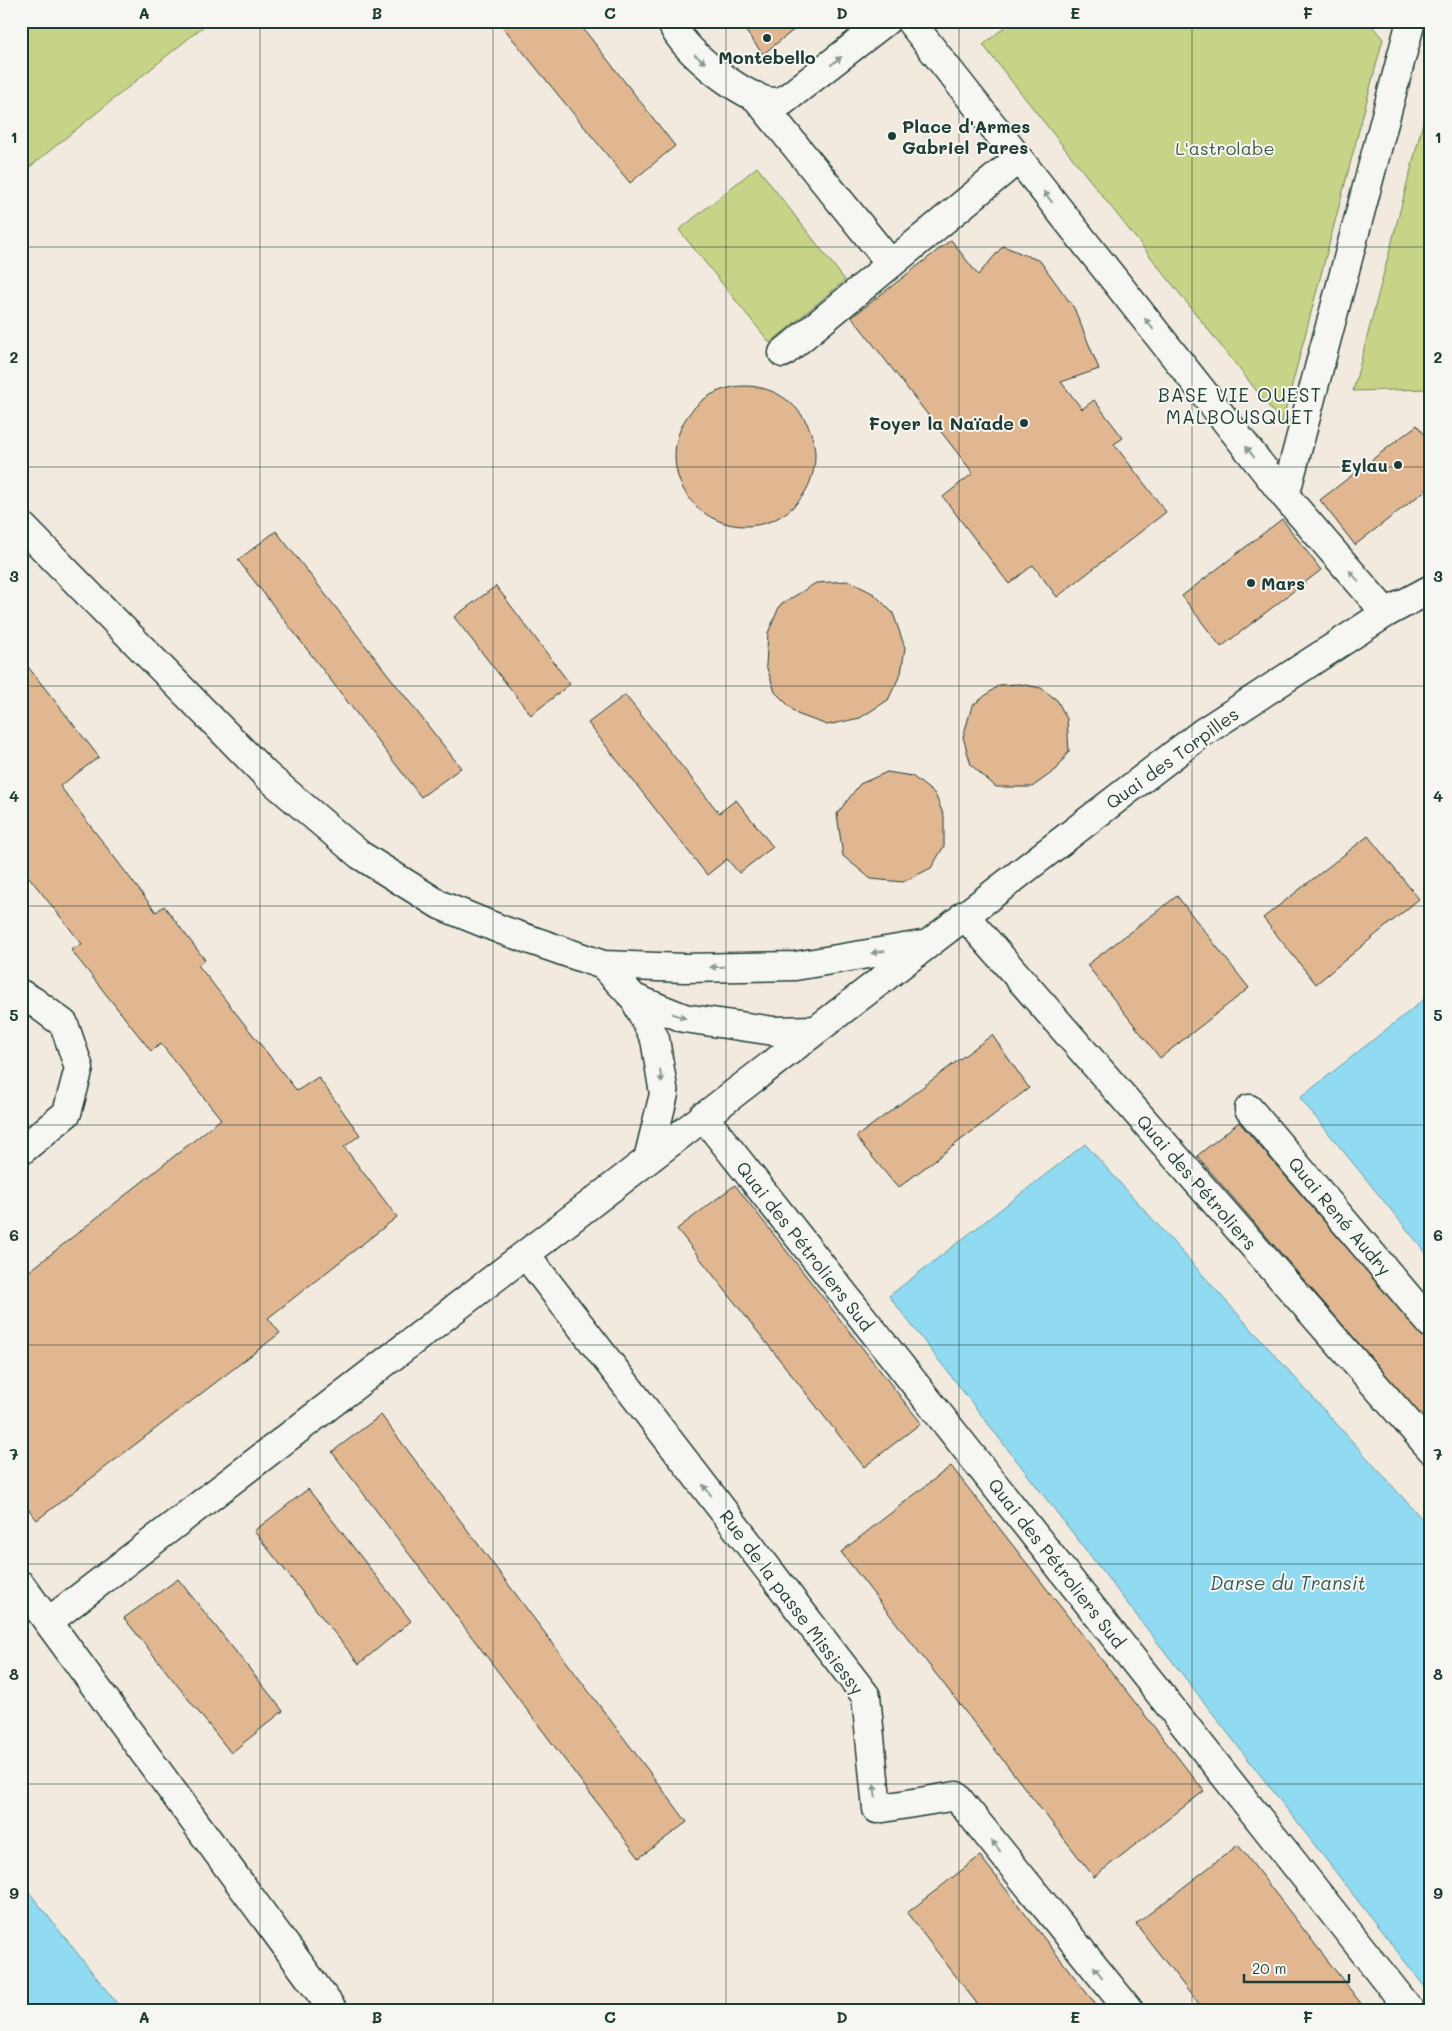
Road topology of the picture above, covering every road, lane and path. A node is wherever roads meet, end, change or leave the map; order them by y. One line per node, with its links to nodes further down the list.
1 (670, 21): 7 (street, one-way to 7)
2 (886, 21): 7 (street, one-way to 2)
3 (910, 21): 8 (street)
4 (1411, 21): 11 (street)
5 (1422, 21): 6 (street)
6 (1431, 32)
7 (755, 96): 9 (street)
8 (1018, 159): 9 (street); 11 (street, one-way to 8)
9 (890, 264): 10 (street)
10 (784, 353)
11 (1285, 496): 14 (street, one-way to 11)
12 (21, 525): 17 (street)
13 (1431, 589): 14 (street, Quai des Torpilles)
14 (1386, 613): 15 (street, Quai des Torpilles)
15 (964, 915): 16 (street, Quai des Torpilles); 27 (street, Quai des Pétroliers)
16 (926, 944): 17 (street, one-way to 17); 20 (street, Quai des Torpilles)
17 (603, 965): 19 (street)
18 (21, 994): 23 (street)
19 (634, 998): 20 (street, one-way to 20); 24 (street, one-way to 24)
20 (815, 1030): 22 (street, Quai des Torpilles)
21 (1249, 1109): 26 (street, Quai René Audry)
22 (703, 1116): 24 (street, Quai des Torpilles); 32 (street, Quai des Pétroliers Sud)
23 (21, 1151)
24 (648, 1159): 25 (street, Quai des Torpilles)
25 (526, 1255): 29 (street, Quai des Torpilles); 31 (street, Rue de la passe Missiessy, one-way to 25)
26 (1431, 1324)
27 (1431, 1450)
28 (21, 1585): 29 (street)
29 (48, 1622): 30 (street)
30 (333, 2010)
31 (1129, 2010)
32 (1410, 2010)

